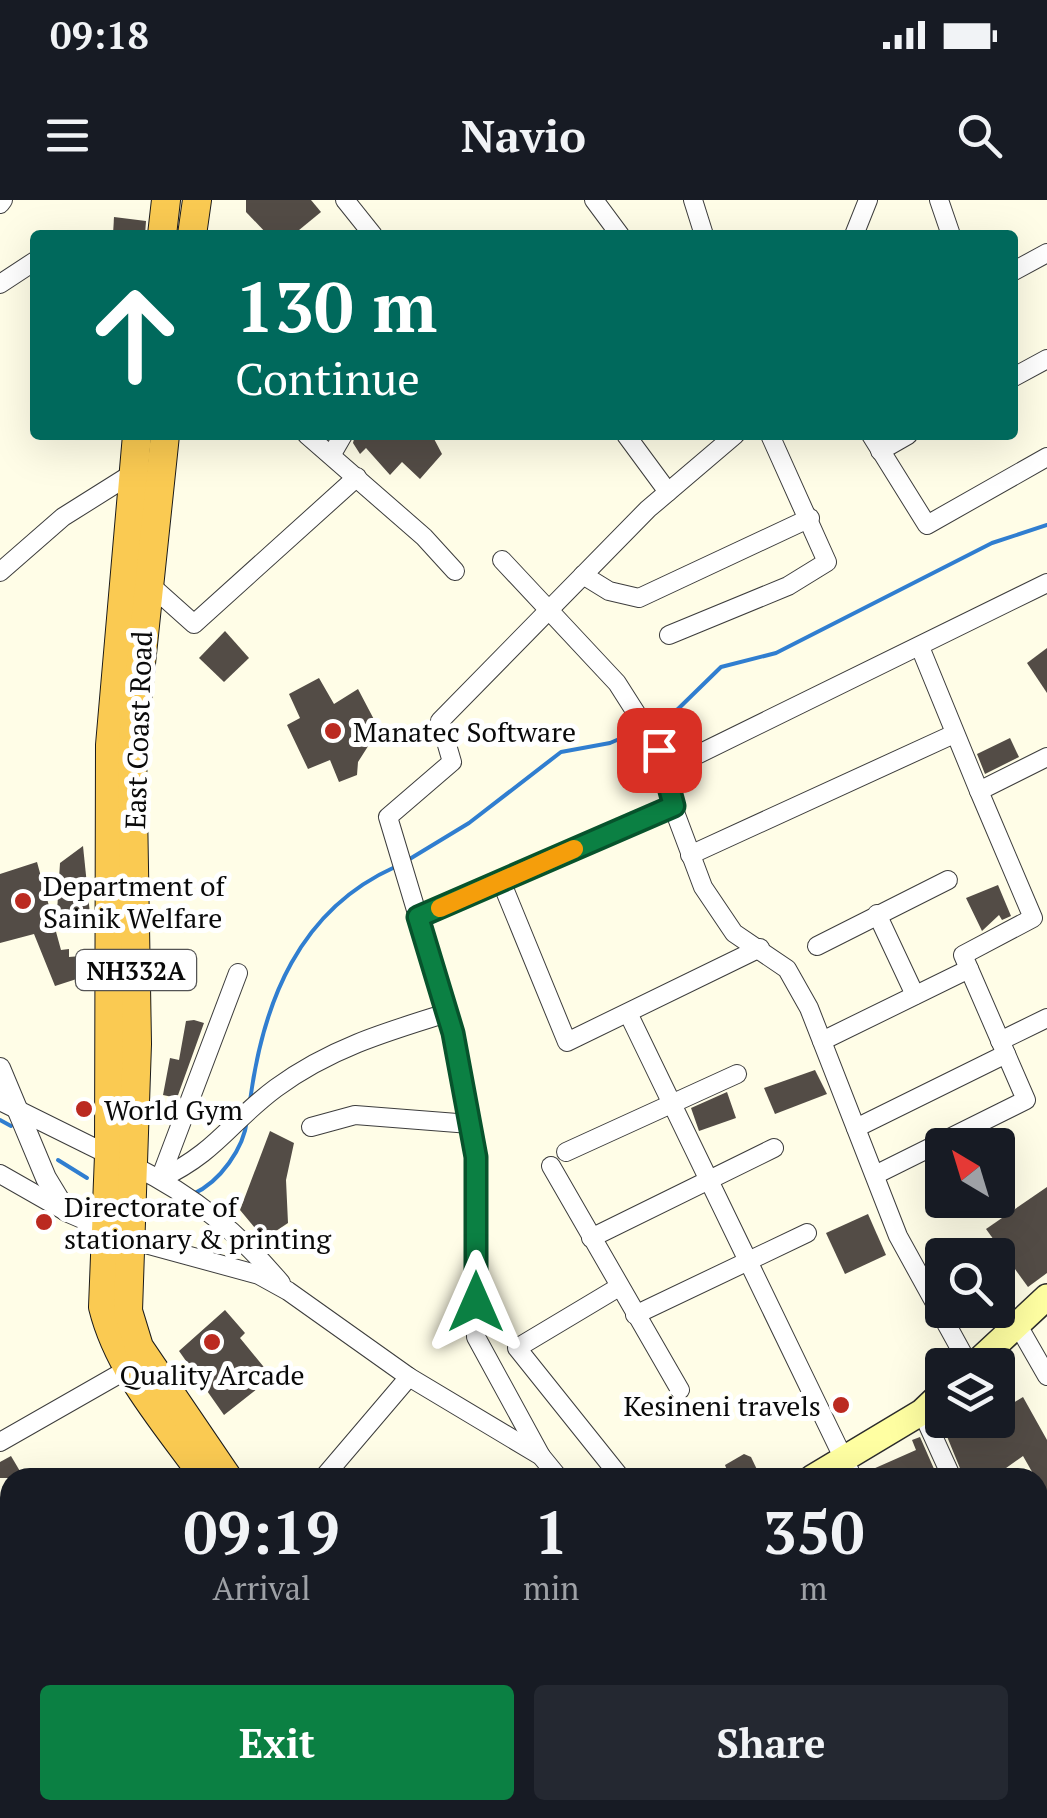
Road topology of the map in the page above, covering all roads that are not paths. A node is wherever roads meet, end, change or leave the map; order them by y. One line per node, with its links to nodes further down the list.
1 (166, 200): 9 (highway)
2 (196, 200): 10 (highway)
3 (345, 200): 8 (street)
4 (594, 200): 11 (street)
5 (694, 200): 12 (street)
6 (868, 200): 13 (street)
7 (946, 202): 14 (street)
8 (368, 228)
9 (163, 230)
10 (193, 230)
11 (616, 230)
12 (703, 230)
13 (856, 230)
14 (949, 230)
15 (1047, 253): 17 (street)
16 (30, 263): 18 (street)
17 (1018, 269)
18 (0, 284)
19 (1047, 358): 20 (street)
20 (1018, 375)
21 (136, 440): 31 (highway, East Coast Road / NH332A)
22 (164, 440): 39 (highway, East Coast Road / NH332A)
23 (314, 440): 29 (street)
24 (340, 440): 29 (street)
25 (630, 440): 33 (street)
26 (723, 440): 33 (street)
27 (772, 440): 34 (street)
28 (876, 443): 30 (street)
29 (332, 454): 32 (street)
30 (1047, 457)
31 (133, 473): 37 (street); 73 (highway, East Coast Road / NH332A)
32 (357, 477): 36 (street); 39 (street)
33 (668, 492): 38 (street)
34 (810, 518): 38 (street); 42 (street)
35 (502, 560): 41 (street)
36 (455, 571)
37 (0, 572)
38 (583, 575): 41 (street)
39 (147, 582): 73 (highway, East Coast Road / NH332A)
40 (1047, 583): 43 (street)
41 (549, 610): 46 (street); 53 (street)
42 (669, 635)
43 (920, 647): 44 (street); 46 (street)
44 (954, 734): 47 (street); 49 (street)
45 (1047, 757): 47 (street)
46 (664, 771): 48 (street)
47 (978, 791): 56 (street)
48 (674, 806): 49 (street); 51 (street)
49 (690, 856): 55 (street)
50 (948, 880): 52 (street)
51 (501, 881): 53 (street); 59 (street)
52 (878, 914): 54 (street); 58 (street)
53 (418, 917): 60 (street)
54 (817, 946)
55 (760, 948): 59 (street); 62 (street)
56 (969, 969): 58 (street); 63 (street)
57 (238, 973): 77 (street)
58 (915, 995): 62 (street)
59 (628, 1013): 66 (street)
60 (447, 1014): 68 (street); 77 (street)
61 (1047, 1018): 63 (street)
62 (822, 1041): 70 (street)
63 (1003, 1047): 70 (street); 76 (street)
64 (0, 1068): 67 (street)
65 (737, 1074): 66 (street)
66 (671, 1103): 72 (street); 78 (street)
67 (9, 1106): 73 (street); 79 (street)
68 (470, 1124): 69 (street); 98 (street)
69 (311, 1127)
70 (856, 1128): 76 (street)
71 (774, 1148): 78 (street)
72 (566, 1152)
73 (122, 1160): 77 (street); 81 (highway, East Coast Road / NH332A)
74 (551, 1166): 82 (street)
75 (0, 1174): 79 (street)
76 (875, 1175): 89 (street)
77 (160, 1179): 85 (street)
78 (708, 1181): 82 (street); 83 (street)
79 (66, 1211): 81 (street)
80 (807, 1233): 83 (street)
81 (118, 1234): 85 (street); 91 (highway, East Coast Road / NH332A); 100 (highway, East Coast Road / NH332A)
82 (591, 1238): 84 (street)
83 (746, 1261): 87 (street); 104 (street)
84 (620, 1287): 87 (street); 103 (street)
85 (288, 1291): 93 (street)
86 (1047, 1297): 88 (main road)
87 (635, 1315): 94 (street)
88 (1016, 1322): 90 (main road); 92 (street)
89 (961, 1348)
90 (989, 1348)
91 (128, 1369): 97 (street); 99 (highway, East Coast Road / NH332A)
92 (1047, 1376)
93 (409, 1377): 98 (street); 101 (street)
94 (680, 1390)
95 (925, 1409): 96 (main road)
96 (922, 1412): 105 (main road); 106 (street)
97 (0, 1442)
98 (541, 1456): 102 (street)
99 (198, 1468)
100 (221, 1468)
101 (331, 1468)
102 (551, 1468)
103 (613, 1468)
104 (849, 1468)
105 (850, 1468)
106 (947, 1468)

